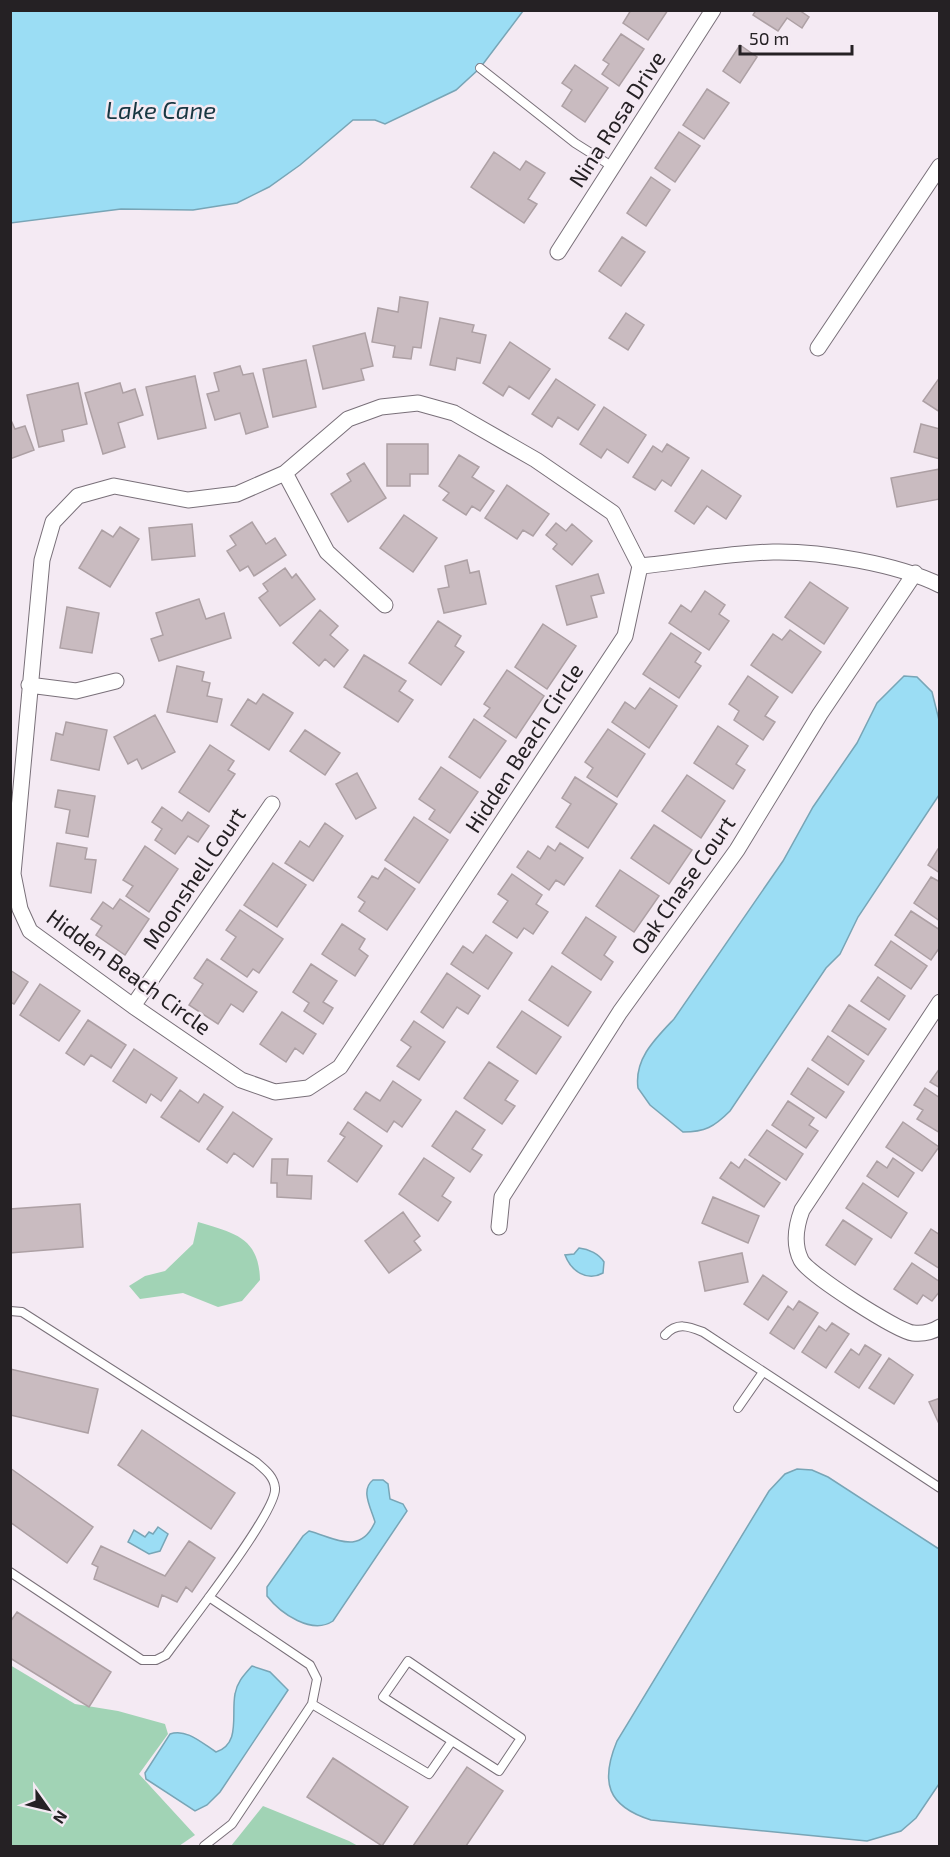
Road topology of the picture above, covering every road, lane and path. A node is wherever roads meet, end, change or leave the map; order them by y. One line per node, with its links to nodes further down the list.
1 (713, 10): 4 (street, Nina Rosa Drive)
2 (480, 68): 4 (lane)
3 (939, 166): 6 (street)
4 (613, 167): 5 (street, Nina Rosa Drive)
5 (558, 252)
6 (818, 348)
7 (285, 473): 8 (street, Hidden Beach Circle); 11 (street); 13 (street, Hidden Beach Circle)
8 (640, 566): 9 (street); 16 (street, Hidden Beach Circle)
9 (915, 573): 10 (street); 17 (street, Oak Chase Court)
10 (939, 585)
11 (385, 605)
12 (116, 681): 13 (street)
13 (29, 685): 16 (street, Hidden Beach Circle)
14 (272, 804): 16 (street, Moonshell Court)
15 (939, 1002): 19 (street)
16 (133, 1006)
17 (499, 1227)
18 (10, 1311): 25 (lane)
19 (939, 1327)
20 (665, 1335): 21 (lane)
21 (763, 1372): 22 (lane); 23 (lane)
22 (738, 1408)
23 (939, 1488)
24 (10, 1572): 25 (lane)
25 (209, 1597): 26 (lane)
26 (312, 1704): 27 (lane); 28 (lane)
27 (452, 1741): 27 (lane)
28 (204, 1846)

